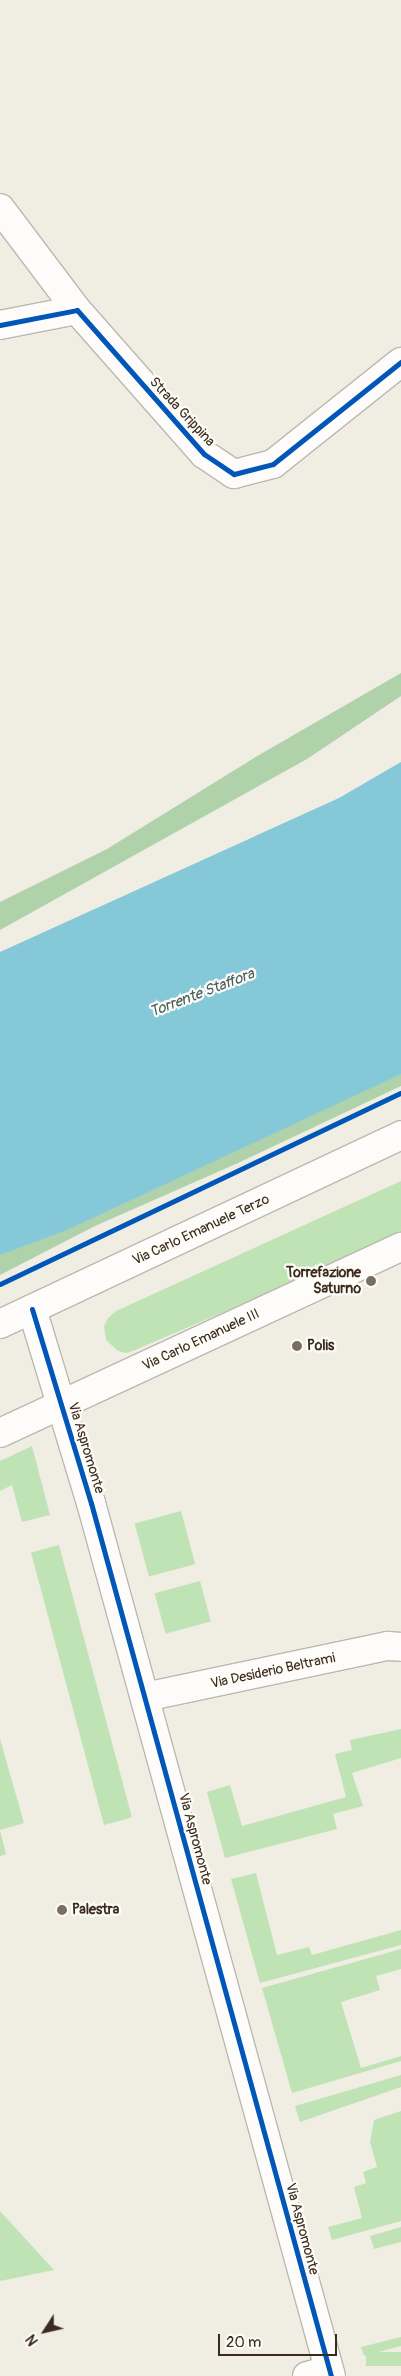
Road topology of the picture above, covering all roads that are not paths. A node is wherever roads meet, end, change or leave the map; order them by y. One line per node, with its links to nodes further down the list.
1 (0, 208): 2 (street, Strada Grippina)
2 (77, 310): 3 (street); 4 (street, Strada Grippina)
3 (0, 325)
4 (401, 362)
5 (401, 1135): 7 (street, Via Carlo Emanuele Terzo)
6 (401, 1247): 9 (street, Via Carlo Emanuele III)
7 (32, 1309): 8 (street, Via Carlo Emanuele Terzo); 9 (street, Via Aspromonte)
8 (0, 1324)
9 (61, 1404): 10 (street, Via Carlo Emanuele III); 12 (street, Via Aspromonte)
10 (0, 1433)
11 (401, 1646): 12 (street, Via Desiderio Beltrami)
12 (145, 1698): 13 (street, Via Aspromonte)
13 (322, 2374)

